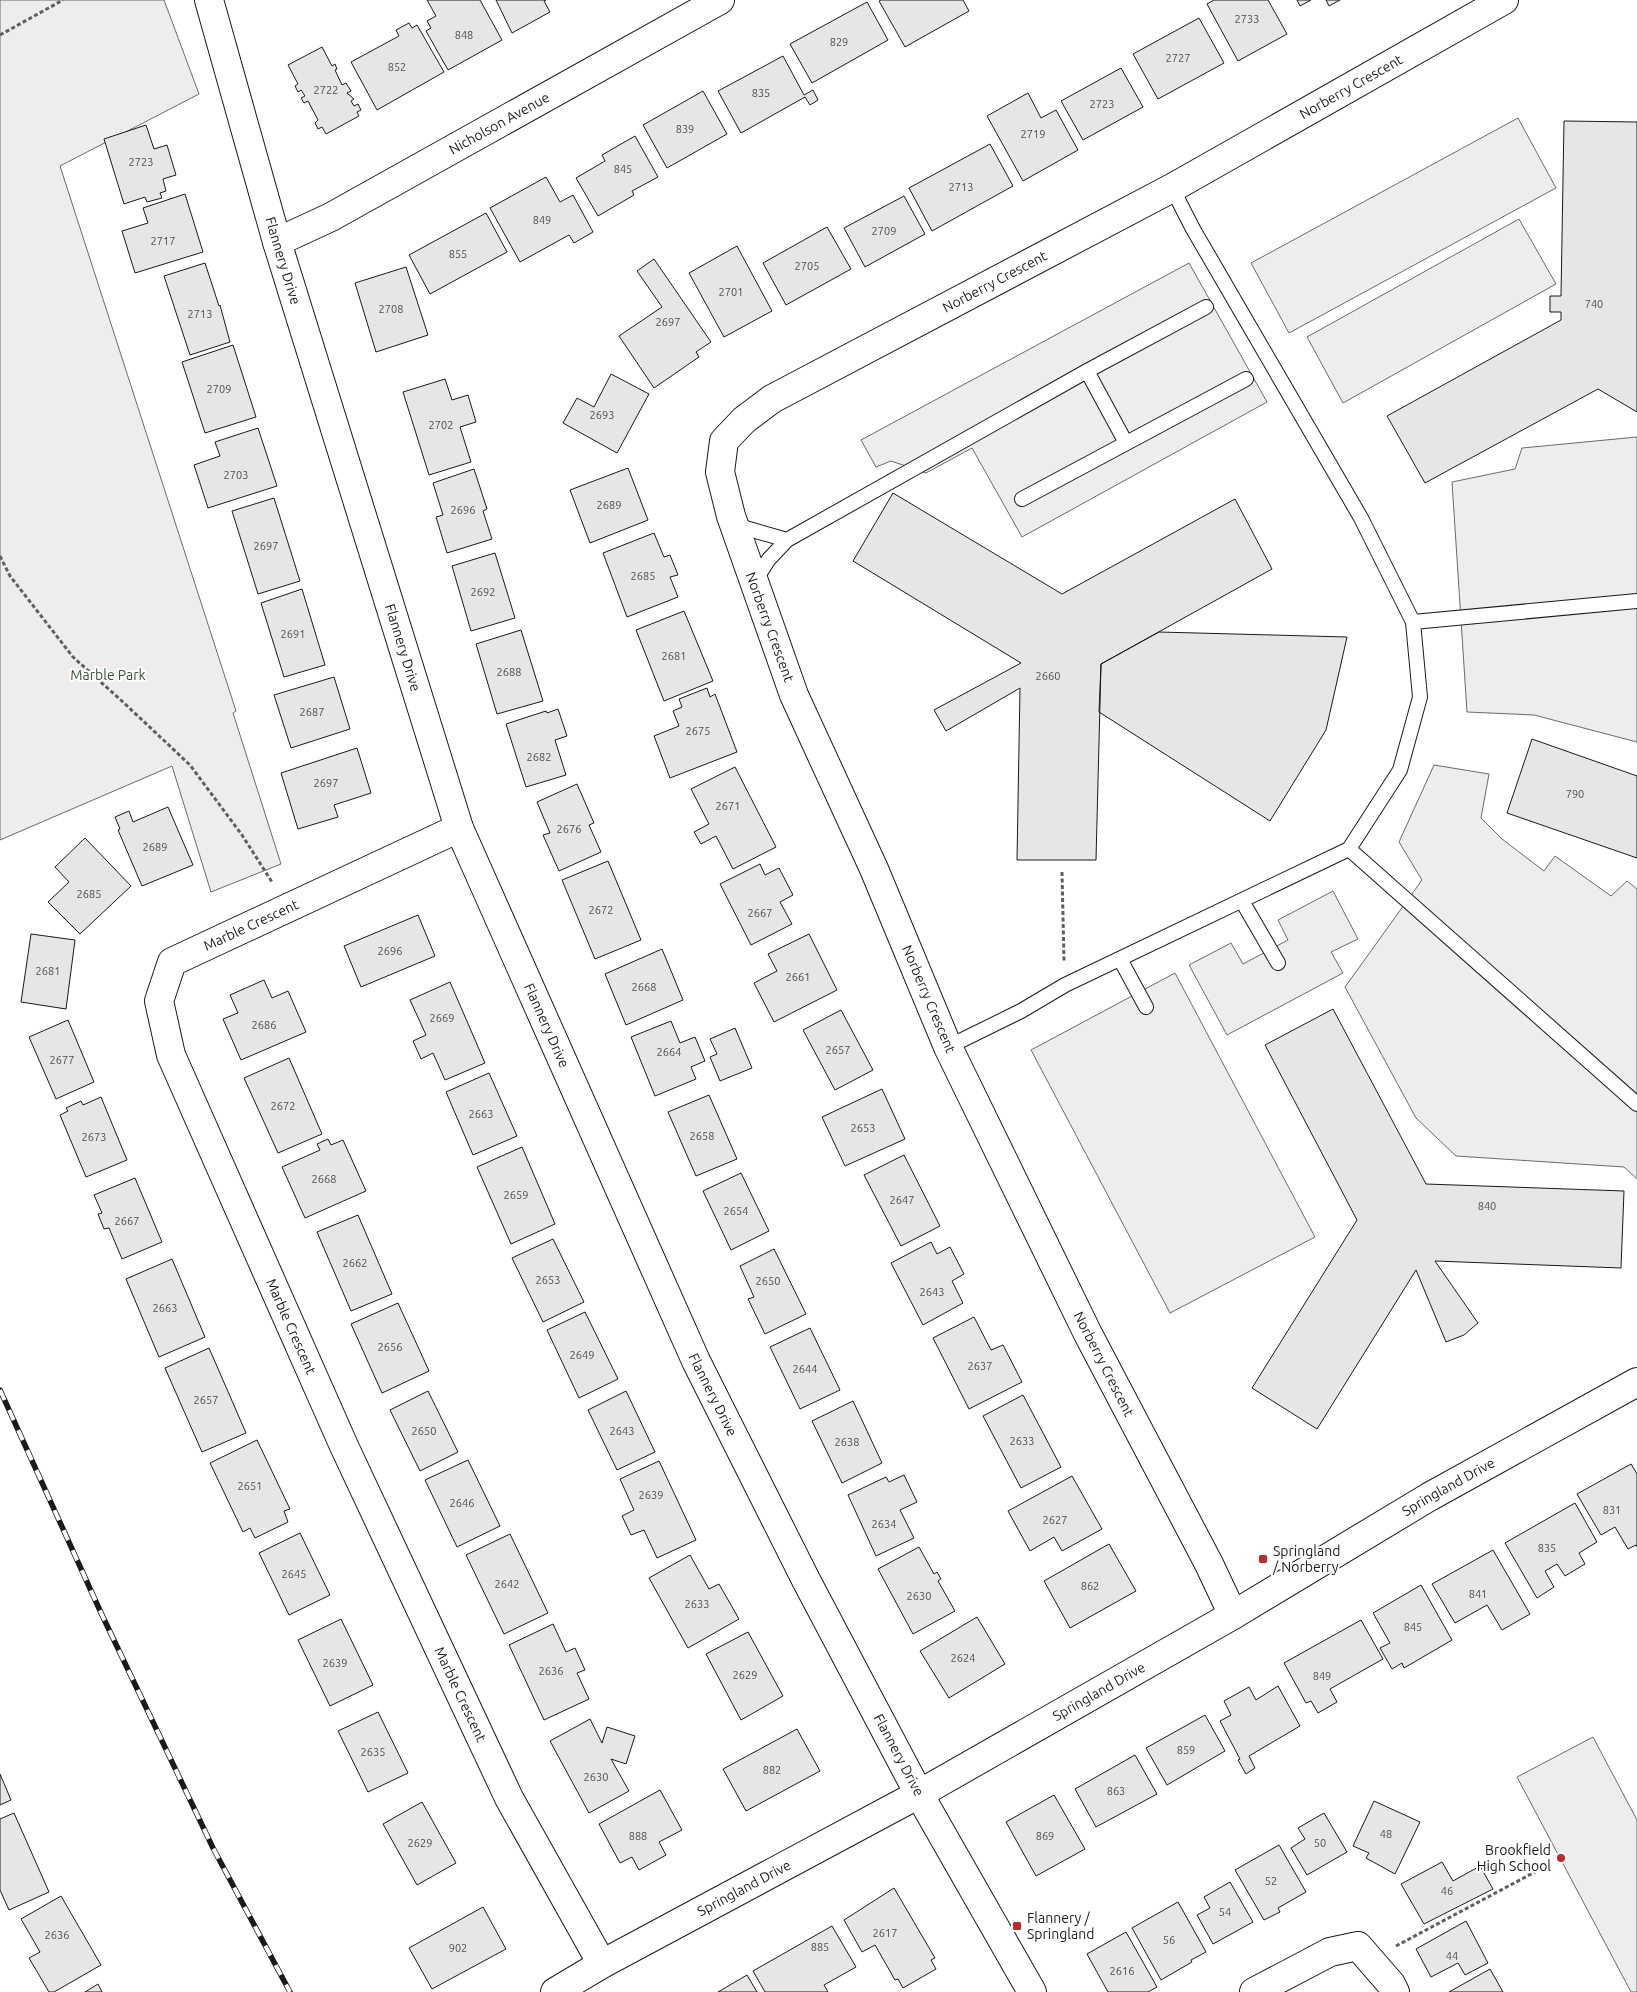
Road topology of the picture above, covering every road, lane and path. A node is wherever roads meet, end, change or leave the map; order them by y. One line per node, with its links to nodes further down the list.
1 (64, 0): 5 (path)
2 (209, 0): 7 (street, Flannery Drive)
3 (720, 0): 7 (street, Nicholson Avenue)
4 (1504, 0): 6 (street, Norberry Crescent)
5 (0, 35)
6 (1172, 188): 13 (street, Norberry Crescent); 18 (lane)
7 (277, 242): 19 (street, Flannery Drive)
8 (1206, 307): 9 (lane)
9 (1088, 371): 11 (lane); 14 (lane)
10 (1246, 379): 11 (lane)
11 (1126, 443): 12 (lane)
12 (1022, 500)
13 (734, 525): 14 (lane); 16 (street, Norberry Crescent)
14 (787, 540): 16 (lane)
15 (0, 556): 23 (path)
16 (754, 582): 28 (street, Norberry Crescent)
17 (1637, 601): 18 (lane)
18 (1413, 622): 20 (lane)
19 (459, 828): 23 (street, Marble Crescent); 32 (street, Flannery Drive)
20 (1349, 849): 22 (lane); 29 (lane)
21 (1062, 872): 26 (path)
22 (1242, 901): 24 (lane); 25 (lane)
23 (289, 908): 35 (street, Marble Crescent)
24 (1120, 959): 26 (lane); 27 (lane)
25 (1278, 963)
26 (1065, 985): 28 (lane)
27 (1146, 1007)
28 (948, 1047): 31 (street, Norberry Crescent)
29 (1637, 1104)
30 (1637, 1382): 31 (street, Springland Drive)
31 (1233, 1615): 32 (street, Springland Drive)
32 (920, 1794): 35 (street, Springland Drive); 37 (street, Flannery Drive)
33 (1548, 1865): 34 (path)
34 (1358, 1946): 38 (street); 39 (street)
35 (602, 1964): 36 (street, Springland Drive)
36 (555, 1992)
37 (1032, 1992)
38 (1254, 1992)
39 (1396, 1992)

